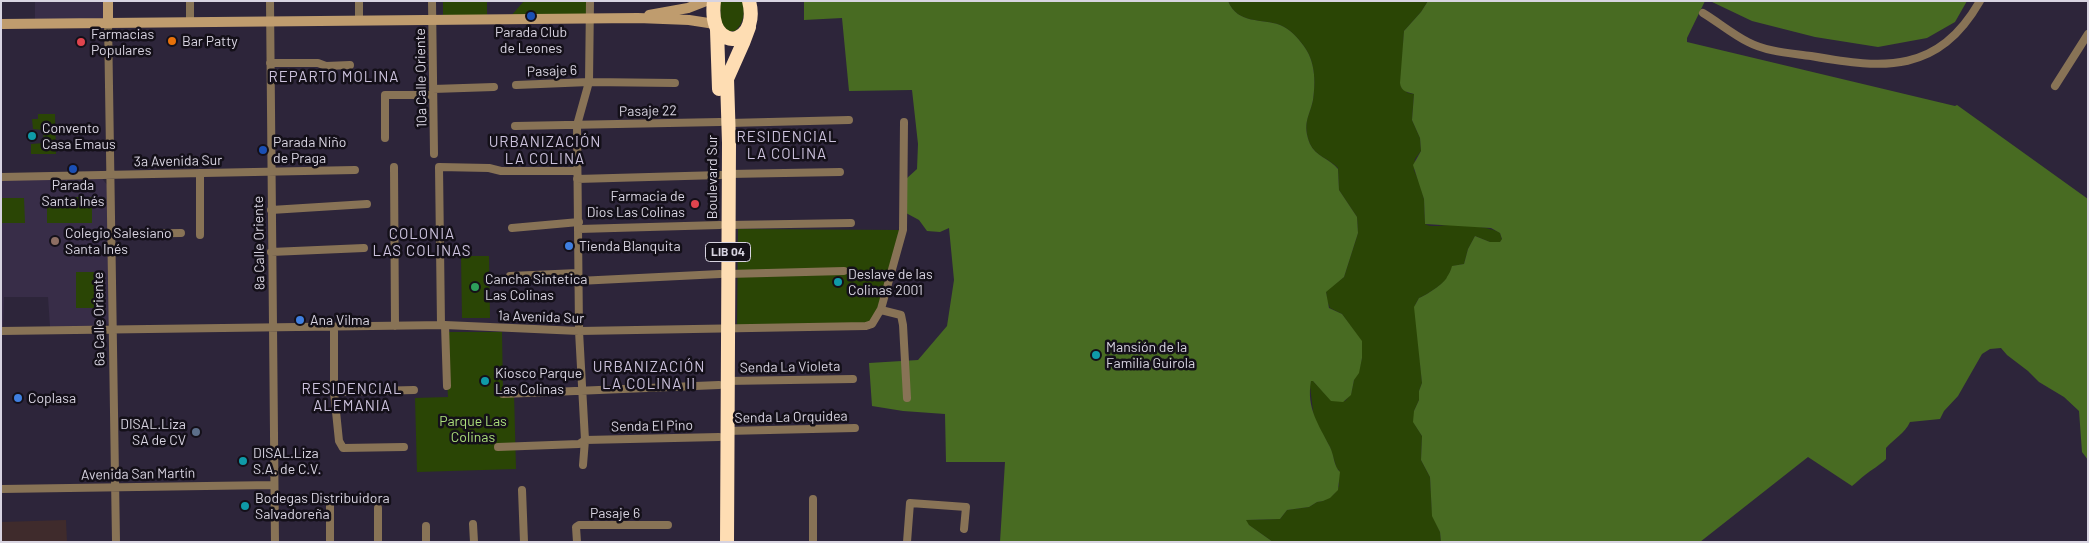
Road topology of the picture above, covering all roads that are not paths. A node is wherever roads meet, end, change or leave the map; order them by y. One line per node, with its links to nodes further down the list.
1 (108, 1): 18 (street, 6a Calle Oriente)
2 (190, 1): 16 (street)
3 (270, 1): 17 (street, 8a Calle Oriente)
4 (359, 1): 14 (street)
5 (432, 1): 15 (street, 10a Calle Oriente)
6 (590, 1): 12 (street)
7 (706, 1): 13 (street)
8 (714, 1): 20 (highway, LIB 04)
9 (749, 1): 21 (highway, LIB 04)
10 (1980, 1): 11 (street)
11 (1703, 13)
12 (590, 18): 13 (street); 15 (street); 25 (street)
13 (638, 18): 20 (street)
14 (359, 20): 15 (street); 17 (street)
15 (433, 20): 30 (street, 10a Calle Oriente)
16 (190, 21): 17 (street); 18 (street)
17 (270, 21): 23 (street, 8a Calle Oriente)
18 (108, 22): 19 (street); 43 (street, 6a Calle Oriente)
19 (1, 24)
20 (716, 27): 21 (highway); 33 (highway, Boulevard Sur / LIB 04)
21 (749, 27): 33 (highway, Boulevard Sur / LIB 04)
22 (2088, 34): 28 (street)
23 (270, 63): 24 (street); 40 (street, 8a Calle Oriente)
24 (350, 65)
25 (589, 82): 26 (street, Pasaje 6); 27 (street, Pasaje 6); 34 (street)
26 (675, 83)
27 (516, 85)
28 (2054, 86)
29 (494, 87): 30 (street)
30 (433, 92): 36 (street); 37 (street, 10a Calle Oriente)
31 (848, 120): 33 (street, Pasaje 22)
32 (904, 122): 62 (street)
33 (724, 123): 34 (street, Pasaje 22); 45 (highway, Boulevard Sur / LIB 04)
34 (577, 125): 35 (street, Pasaje 22); 44 (street)
35 (515, 126)
36 (385, 138)
37 (434, 154)
38 (394, 167): 64 (street)
39 (355, 170): 40 (street, 3a Avenida Sur)
40 (271, 171): 42 (street, 3a Avenida Sur); 48 (street, 8a Calle Oriente)
41 (840, 172): 45 (street)
42 (200, 173): 43 (street, 3a Avenida Sur); 55 (street)
43 (111, 174): 46 (street, 3a Avenida Sur); 54 (street, 6a Calle Oriente)
44 (577, 175): 45 (street); 50 (street); 63 (street)
45 (725, 175): 51 (highway, Boulevard Sur / LIB 04)
46 (1, 177)
47 (367, 204): 48 (street)
48 (271, 210): 57 (street, 8a Calle Oriente)
49 (851, 222): 51 (street)
50 (579, 225): 51 (street); 52 (street); 61 (street)
51 (724, 225): 59 (highway, Boulevard Sur / LIB 04)
52 (512, 228)
53 (181, 233): 54 (street)
54 (112, 234): 68 (street, 6a Calle Oriente)
55 (200, 235)
56 (364, 248): 57 (street)
57 (272, 252): 66 (street, 8a Calle Oriente)
58 (844, 271): 59 (street)
59 (724, 274): 61 (street); 67 (highway, Boulevard Sur / LIB 04)
60 (510, 276): 61 (street)
61 (578, 277): 70 (street)
62 (881, 310): 67 (street, 1a Avenida Sur); 78 (street)
63 (443, 325): 64 (street, 1a Avenida Sur); 70 (street, 1a Avenida Sur); 73 (street)
64 (395, 326): 65 (street, 1a Avenida Sur)
65 (334, 327): 66 (street, 1a Avenida Sur); 75 (street)
66 (272, 328): 68 (street, 1a Avenida Sur); 85 (street, 8a Calle Oriente)
67 (723, 329): 70 (street, 1a Avenida Sur); 72 (highway, Boulevard Sur / LIB 04)
68 (113, 330): 69 (street, 1a Avenida Sur); 86 (street, 6a Calle Oriente)
69 (1, 331)
70 (579, 331): 76 (street)
71 (853, 379): 72 (street, Senda La Violeta)
72 (723, 383): 76 (street, Senda La Violeta); 80 (highway, Boulevard Sur / LIB 04)
73 (447, 386)
74 (414, 390): 75 (street)
75 (334, 392): 82 (street)
76 (582, 392): 77 (street, Senda La Violeta); 81 (street)
77 (503, 394)
78 (907, 398)
79 (855, 428): 80 (street, Senda La Orquidea)
80 (723, 434): 81 (street, Senda El Pino); 104 (highway, Boulevard Sur / LIB 04); 105 (highway, Boulevard Sur / LIB 04)
81 (585, 440): 83 (street, Senda El Pino); 84 (street)
82 (404, 446)
83 (498, 447)
84 (583, 465)
85 (274, 485): 86 (street, Avenida San Martín); 97 (street, 8a Calle Oriente)
86 (116, 487): 87 (street, Avenida San Martín); 96 (street, 6a Calle Oriente)
87 (1, 489)
88 (522, 490): 102 (street)
89 (813, 499): 106 (street)
90 (330, 503): 98 (street)
91 (378, 508): 99 (street)
92 (474, 524): 101 (street)
93 (668, 525): 103 (street, Pasaje 6)
94 (426, 526): 100 (street)
95 (964, 529): 107 (street)
96 (116, 542)
97 (275, 542)
98 (330, 542)
99 (378, 542)
100 (426, 542)
101 (474, 542)
102 (524, 542)
103 (577, 542)
104 (718, 542)
105 (727, 542)
106 (813, 542)
107 (907, 542)

